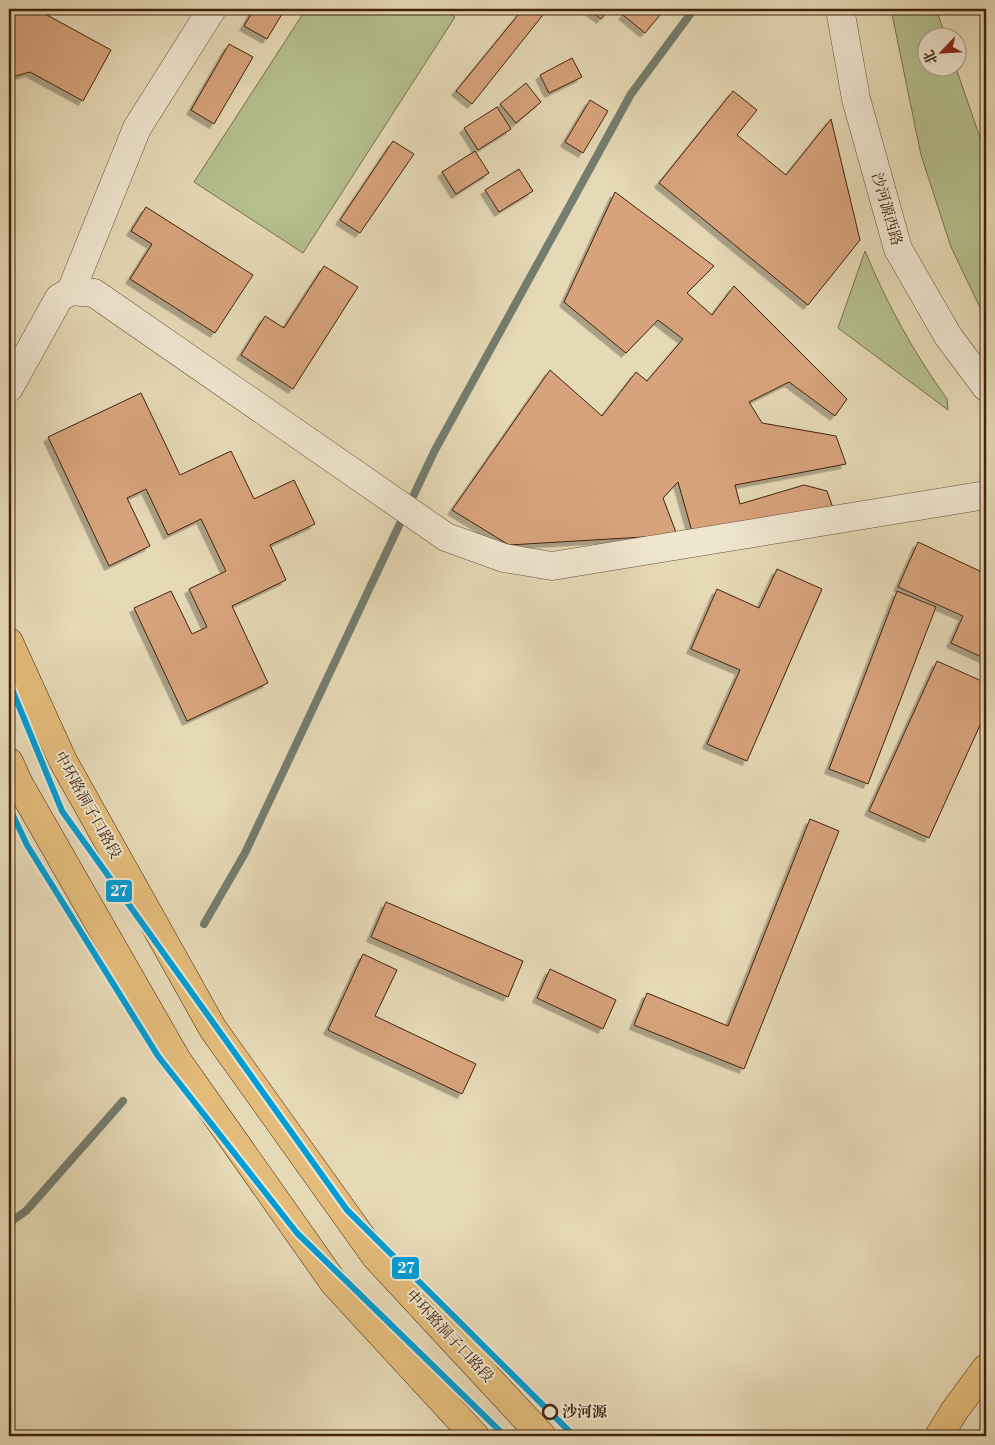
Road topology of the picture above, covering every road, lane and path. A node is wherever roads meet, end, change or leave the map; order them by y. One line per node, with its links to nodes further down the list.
1 (212, 9): 3 (street)
2 (840, 9): 4 (street, 沙河源西路)
3 (71, 291): 5 (street); 6 (street)
4 (986, 387)
5 (9, 388)
6 (986, 495)
7 (9, 642): 11 (main road, 中环路洞子口路段)
8 (9, 762): 10 (main road)
9 (986, 1368): 12 (main road)
10 (475, 1436)
11 (542, 1436)
12 (939, 1436)

